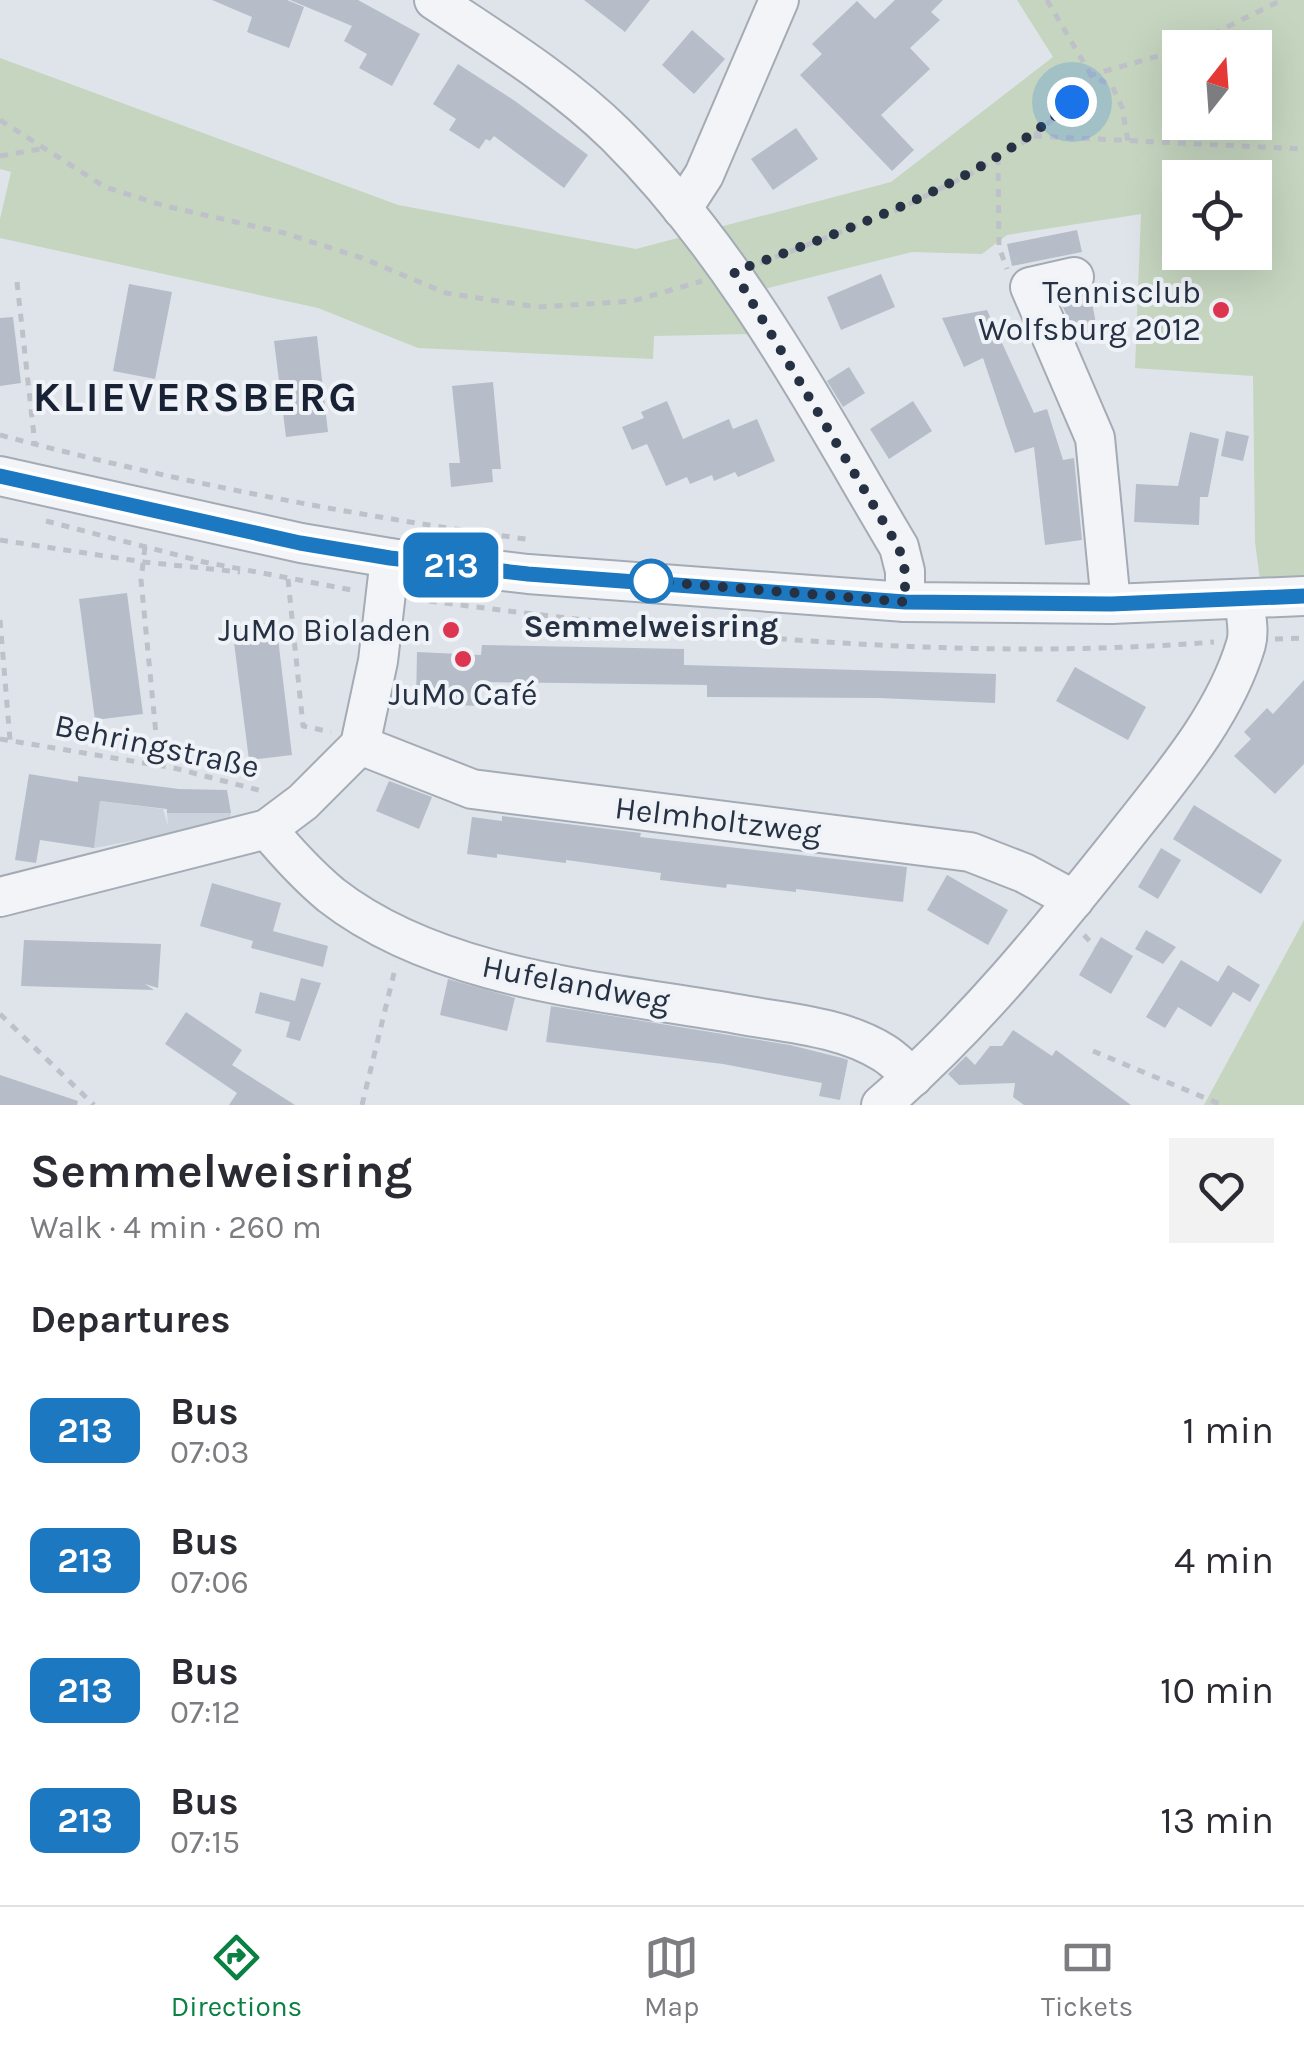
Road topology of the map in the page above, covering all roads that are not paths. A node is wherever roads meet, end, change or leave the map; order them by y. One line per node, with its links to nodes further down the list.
1 (434, 0): 3 (street)
2 (778, 0): 3 (street)
3 (682, 209): 9 (street)
4 (1074, 277): 10 (street)
5 (0, 476): 6 (street)
6 (390, 558): 9 (street); 11 (street)
7 (1304, 596): 8 (street)
8 (1244, 598): 10 (street); 14 (street)
9 (905, 602): 10 (street)
10 (1111, 604)
11 (343, 737): 12 (street); 14 (street, Helmholtzweg)
12 (268, 829): 13 (street); 15 (street, Hufelandweg)
13 (0, 897)
14 (1074, 900): 15 (street)
15 (913, 1078): 16 (street)
16 (881, 1105)

